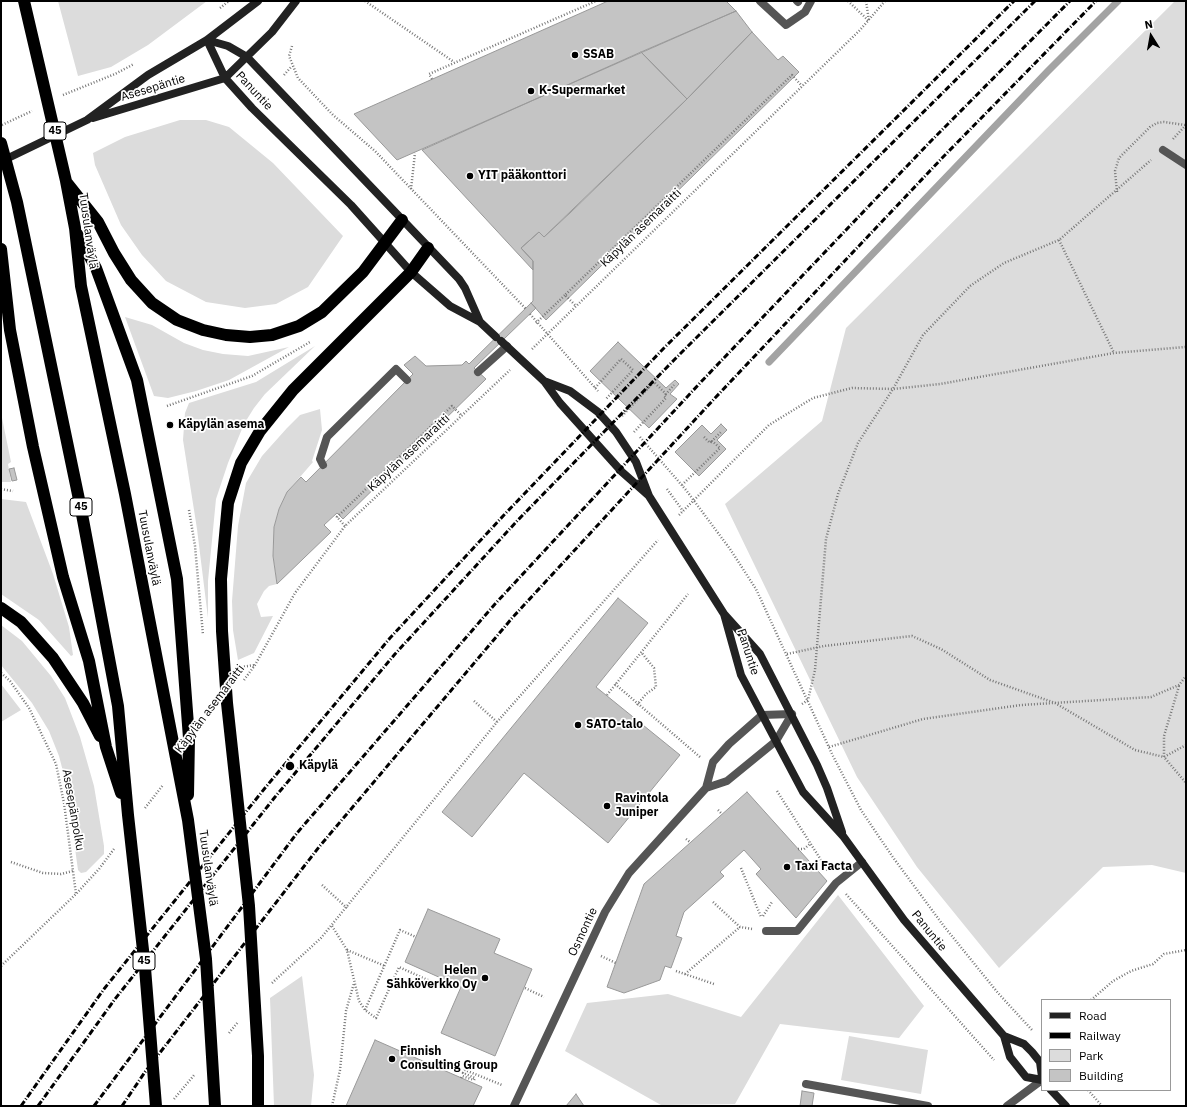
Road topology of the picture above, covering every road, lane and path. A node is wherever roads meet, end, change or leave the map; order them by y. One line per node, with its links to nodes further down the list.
1 (24, 1): 32 (highway, Tuusulanväylä / 45)
2 (229, 1): 12 (path)
3 (258, 1): 14 (main road, Asesepäntie)
4 (296, 1): 16 (main road)
5 (365, 1): 17 (path)
6 (596, 1): 17 (path)
7 (760, 1): 8 (street)
8 (811, 1)
9 (848, 1): 13 (path)
10 (866, 1): 13 (path)
11 (885, 1): 13 (path, Käpylän asemaraitti)
12 (217, 11)
13 (869, 21): 21 (path, Käpylän asemaraitti)
14 (207, 40): 16 (main road, Panuntie); 19 (main road, Panuntie); 24 (main road, Asesepäntie)
15 (292, 46): 33 (path)
16 (247, 57): 19 (main road); 35 (main road, Panuntie)
17 (454, 62): 20 (path)
18 (136, 63): 22 (path)
19 (225, 78): 24 (main road, Asesepäntie); 38 (main road, Panuntie)
20 (432, 79)
21 (802, 86): 42 (path); 43 (path, Käpylän asemaraitti)
22 (61, 96)
23 (34, 109): 25 (path)
24 (87, 120): 30 (main road, Asesepäntie)
25 (1, 125)
26 (1186, 125): 34 (path)
27 (1, 143): 109 (highway, 45)
28 (1163, 150): 31 (street); 34 (path)
29 (415, 153): 33 (path)
30 (1, 162)
31 (1186, 165)
32 (66, 181): 36 (highway, Tuusulanväylä / 45); 38 (highway)
33 (411, 189): 44 (path)
34 (1117, 192): 37 (path)
35 (402, 220): 38 (highway); 39 (main road, Panuntie)
36 (75, 228): 110 (highway, Tuusulanväylä / 45); 110 (highway)
37 (1059, 240): 51 (path); 56 (path)
38 (386, 243): 41 (main road, Panuntie)
39 (428, 248): 41 (highway); 46 (main road, Panuntie)
40 (1, 249): 98 (highway)
41 (411, 272): 46 (main road, Panuntie); 164 (highway)
42 (565, 295): 43 (path); 45 (path)
43 (575, 305): 50 (path, Käpylän asemaraitti)
44 (526, 308)
45 (530, 314)
46 (480, 322): 48 (main road, Panuntie)
47 (314, 338): 59 (path)
48 (504, 343): 53 (street); 55 (main road, Panuntie)
49 (1186, 346): 51 (path)
50 (527, 353)
51 (1114, 353): 56 (path)
52 (512, 368): 60 (path, Käpylän asemaraitti)
53 (478, 372)
54 (407, 380): 64 (street)
55 (544, 381): 69 (main road, Panuntie); 69 (main road, Panuntie)
56 (893, 389): 71 (path); 80 (path)
57 (590, 393): 58 (path)
58 (606, 399)
59 (167, 406)
60 (462, 416): 73 (path, Käpylän asemaraitti); 73 (path)
61 (621, 417): 62 (path)
62 (630, 437)
63 (704, 437): 65 (path)
64 (323, 465)
65 (682, 485)
66 (1, 489): 68 (path)
67 (667, 489): 71 (path)
68 (13, 491)
69 (649, 496): 78 (main road, Panuntie)
70 (188, 510): 79 (path)
71 (683, 511): 72 (path)
72 (678, 516)
73 (345, 526): 85 (path, Käpylän asemaraitti)
74 (662, 534): 95 (path)
75 (730, 549): 82 (path)
76 (688, 594): 81 (path)
77 (1, 608): 98 (highway)
78 (724, 614): 93 (main road, Panuntie); 94 (main road, Panuntie)
79 (202, 620)
80 (817, 648): 82 (path); 89 (path); 91 (path)
81 (641, 652): 86 (path); 92 (path)
82 (787, 654): 89 (path)
83 (1, 673): 120 (path, Asesepänpolku)
84 (1186, 676): 87 (path)
85 (241, 684)
86 (615, 684): 88 (path); 92 (path)
87 (1179, 685): 91 (path); 101 (path)
88 (606, 695)
89 (808, 700): 93 (path); 99 (path)
90 (474, 701): 95 (path)
91 (1055, 703): 99 (path); 101 (path)
92 (637, 705): 100 (path)
93 (792, 714): 94 (street); 96 (street, Osmontie); 111 (main road, Panuntie)
94 (762, 716): 96 (main road, Panuntie); 104 (street, Osmontie)
95 (497, 722): 126 (path)
96 (776, 741): 104 (street, Osmontie); 111 (main road, Panuntie)
97 (1186, 745): 101 (path)
98 (106, 747): 109 (highway)
99 (829, 747): 149 (path)
100 (700, 757)
101 (1164, 757): 103 (path)
102 (165, 782): 107 (path)
103 (1186, 783)
104 (706, 788): 166 (street, Osmontie)
105 (777, 791): 114 (path)
106 (718, 810): 108 (path)
107 (142, 813)
108 (722, 814)
109 (128, 815): 162 (highway, 45)
110 (188, 820): 163 (highway, Tuusulanväylä / 45)
111 (843, 836): 118 (main road, Panuntie)
112 (686, 838): 113 (path)
113 (690, 842)
114 (811, 843): 116 (path); 121 (path)
115 (118, 844): 123 (path)
116 (798, 849)
117 (11, 862): 120 (path)
118 (862, 862): 121 (street); 150 (main road, Panuntie)
119 (740, 868): 125 (path)
120 (73, 871): 123 (path, Asesepänpolku)
121 (836, 883): 129 (street); 151 (path)
122 (322, 885): 126 (path)
123 (76, 894): 135 (path)
124 (712, 902): 128 (path)
125 (772, 902)
126 (347, 908): 127 (path)
127 (332, 926): 131 (path); 142 (path)
128 (740, 927): 129 (path); 138 (path)
129 (766, 931)
130 (416, 937): 136 (path)
131 (347, 950): 136 (path); 139 (path)
132 (1186, 950): 145 (path)
133 (601, 956): 134 (path)
134 (616, 963)
135 (1, 966)
136 (385, 966): 146 (path)
137 (676, 971): 138 (path)
138 (685, 974): 140 (path)
139 (354, 981): 146 (path); 165 (path)
140 (714, 984)
141 (441, 986): 146 (path)
142 (267, 988)
143 (525, 988): 144 (path)
144 (544, 997)
145 (1092, 999)
146 (365, 1010)
147 (242, 1017): 148 (path)
148 (227, 1035)
149 (1037, 1035)
150 (1004, 1036): 153 (main road, Panuntie); 155 (main road, Panuntie)
151 (998, 1065)
152 (198, 1070): 161 (path)
153 (1041, 1070)
154 (461, 1078): 158 (path)
155 (1041, 1080)
156 (1041, 1081): 168 (street)
157 (806, 1084): 167 (street)
158 (502, 1085)
159 (1052, 1091): 169 (main road)
160 (1089, 1091): 170 (path)
161 (173, 1100)
162 (156, 1106)
163 (215, 1106)
164 (258, 1106)
165 (332, 1106)
166 (514, 1106)
167 (928, 1106)
168 (1007, 1106)
169 (1066, 1106)
170 (1102, 1106)

